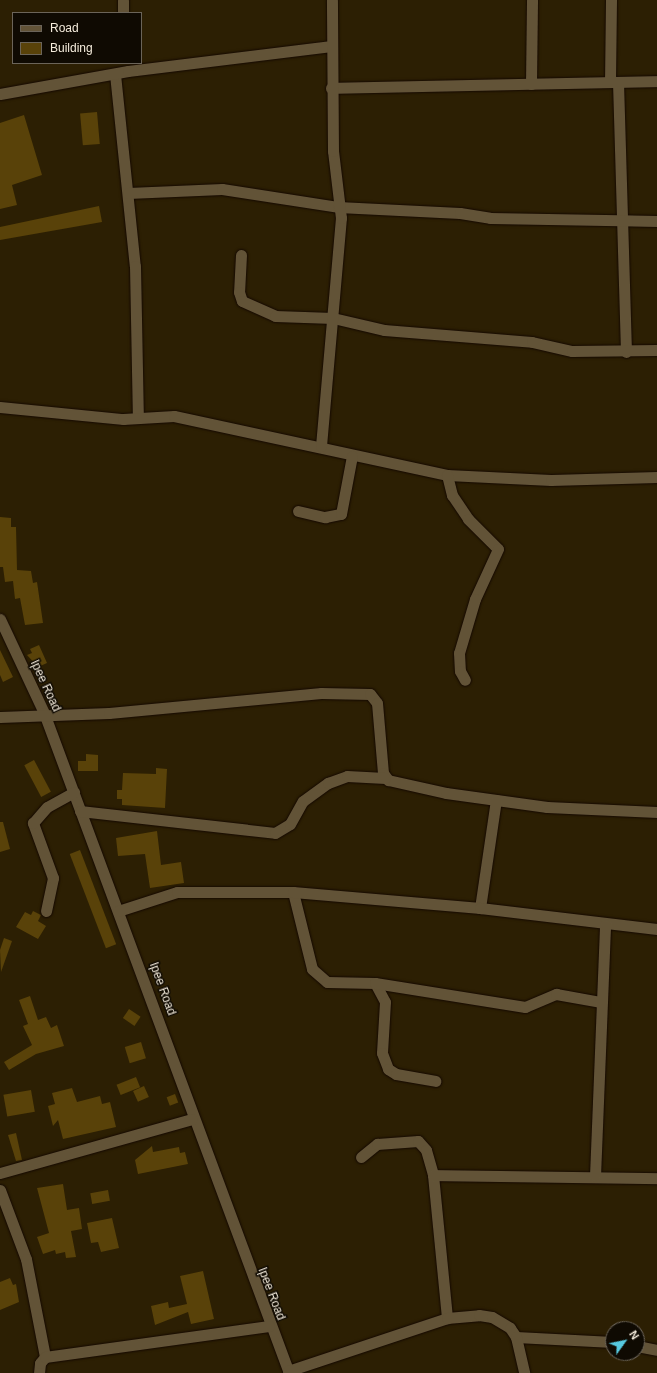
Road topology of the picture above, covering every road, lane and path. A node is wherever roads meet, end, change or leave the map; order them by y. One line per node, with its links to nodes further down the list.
1 (123, 0): 5 (street)
2 (332, 0): 6 (street)
3 (532, 0): 11 (street)
4 (611, 0): 10 (street)
5 (123, 12)
6 (331, 46): 7 (street); 12 (street)
7 (128, 67): 8 (street)
8 (115, 74): 13 (street); 14 (street)
9 (657, 81): 10 (street)
10 (614, 82): 11 (street); 16 (street)
11 (531, 84): 12 (street)
12 (331, 88): 15 (street)
13 (0, 94)
14 (128, 193): 15 (street); 23 (street)
15 (338, 207): 16 (street); 19 (street)
16 (624, 221): 17 (street); 21 (street)
17 (657, 221)
18 (241, 255): 19 (street)
19 (333, 318): 21 (street); 24 (street)
20 (657, 350): 21 (street)
21 (626, 352)
22 (0, 408): 23 (street)
23 (138, 418): 24 (street)
24 (321, 446): 25 (street)
25 (352, 456): 26 (street); 28 (street)
26 (447, 475): 27 (street); 30 (street)
27 (657, 477)
28 (298, 511)
29 (0, 619): 31 (street, Ipee Road)
30 (465, 680)
31 (44, 713): 32 (street); 33 (street); 34 (street, Ipee Road)
32 (0, 717)
33 (385, 778): 35 (street); 36 (street)
34 (74, 792): 36 (street, Ipee Road); 40 (street)
35 (496, 800): 37 (street); 39 (street)
36 (80, 811): 41 (street, Ipee Road)
37 (657, 812)
38 (293, 892): 39 (street); 41 (street); 44 (street)
39 (480, 908): 42 (street)
40 (46, 911)
41 (118, 911): 47 (street, Ipee Road)
42 (605, 925): 43 (street); 45 (street)
43 (657, 929)
44 (375, 983): 45 (street); 46 (street)
45 (600, 1002): 51 (street)
46 (435, 1081)
47 (192, 1119): 49 (street); 55 (street, Ipee Road)
48 (361, 1157): 50 (street)
49 (0, 1173)
50 (433, 1175): 51 (street); 54 (street)
51 (595, 1176): 52 (street)
52 (657, 1178)
53 (0, 1190): 60 (street)
54 (447, 1318): 56 (street); 61 (street)
55 (269, 1326): 60 (street); 61 (street, Ipee Road)
56 (516, 1337): 57 (street); 63 (street)
57 (605, 1342)
58 (645, 1348): 59 (street)
59 (657, 1350)
60 (45, 1357): 62 (street)
61 (288, 1372)
62 (40, 1373)
63 (524, 1373)

